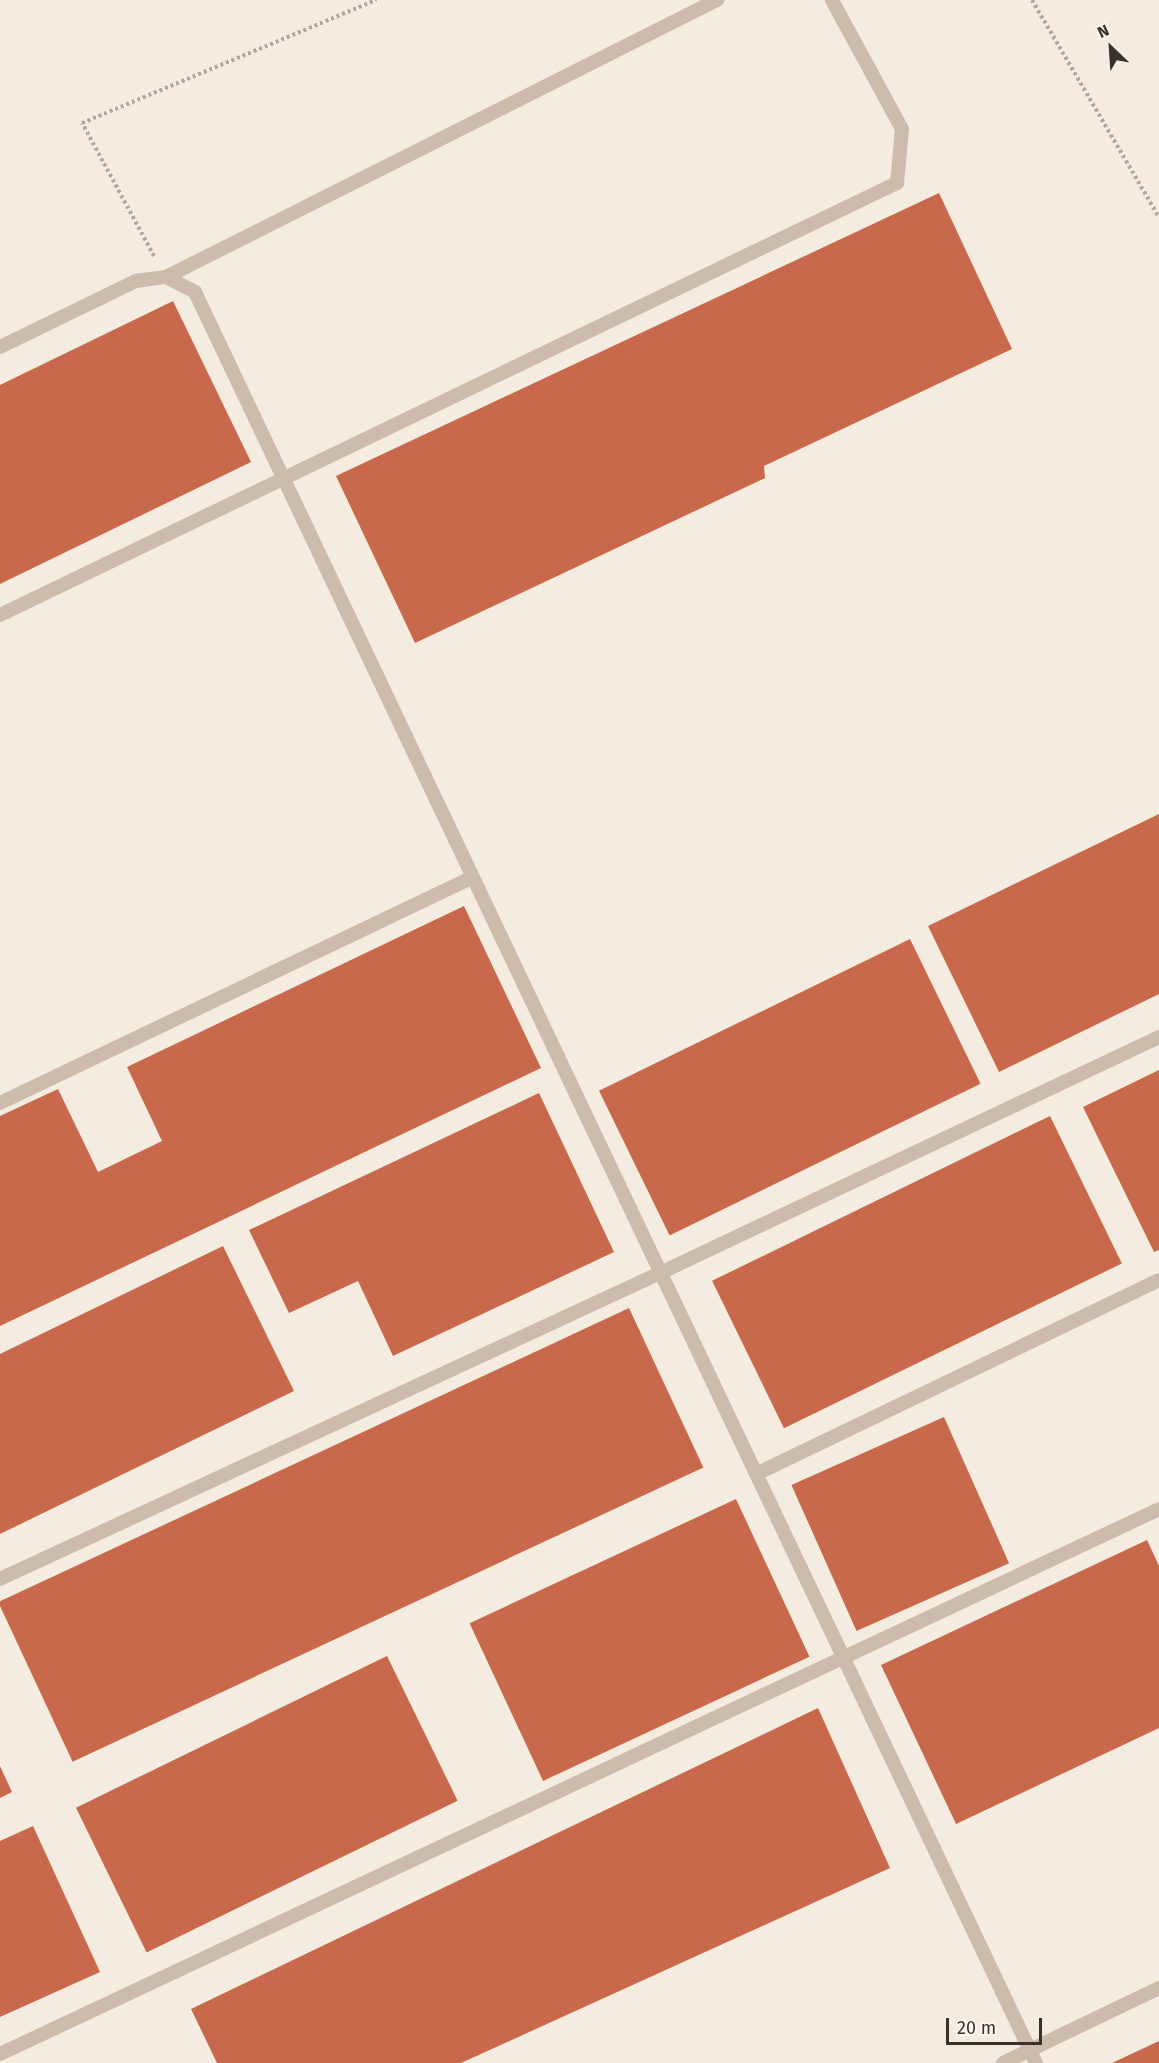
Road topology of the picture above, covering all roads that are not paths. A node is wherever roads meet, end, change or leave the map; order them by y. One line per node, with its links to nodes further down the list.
1 (717, 0): 3 (lane)
2 (832, 0): 5 (lane)
3 (166, 277): 4 (lane); 5 (lane)
4 (0, 347)
5 (283, 478): 6 (lane); 7 (lane)
6 (0, 615)
7 (472, 878): 9 (lane); 10 (lane)
8 (1159, 1037): 10 (lane)
9 (0, 1103)
10 (660, 1273): 12 (lane); 14 (lane)
11 (1159, 1280): 12 (lane)
12 (756, 1474): 15 (lane)
13 (1159, 1509): 15 (lane)
14 (0, 1580)
15 (842, 1657): 17 (lane); 18 (lane)
16 (1159, 1988): 18 (lane)
17 (0, 2054)
18 (1033, 2057): 19 (lane)
19 (1003, 2063)

